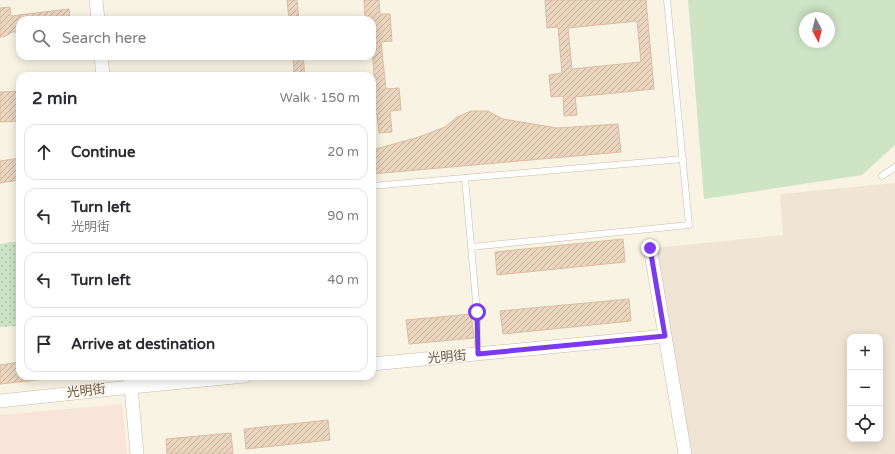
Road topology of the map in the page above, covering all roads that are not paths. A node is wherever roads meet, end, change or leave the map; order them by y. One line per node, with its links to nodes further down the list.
1 (96, 0): 3 (street)
2 (667, 0): 6 (lane)
3 (98, 16)
4 (101, 60): 5 (street)
5 (103, 72)
6 (682, 159): 9 (lane); 11 (lane)
7 (895, 167): 8 (lane)
8 (882, 176)
9 (465, 178): 10 (lane); 11 (lane)
10 (376, 186)
11 (470, 247): 14 (lane)
12 (650, 248): 13 (street)
13 (665, 336): 14 (street, 光明街); 20 (street)
14 (478, 354): 15 (street, 光明街)
15 (376, 364)
16 (154, 380): 17 (street, 光明街)
17 (131, 381): 18 (street, 光明街); 19 (street)
18 (0, 401)
19 (138, 454)
20 (685, 454)

